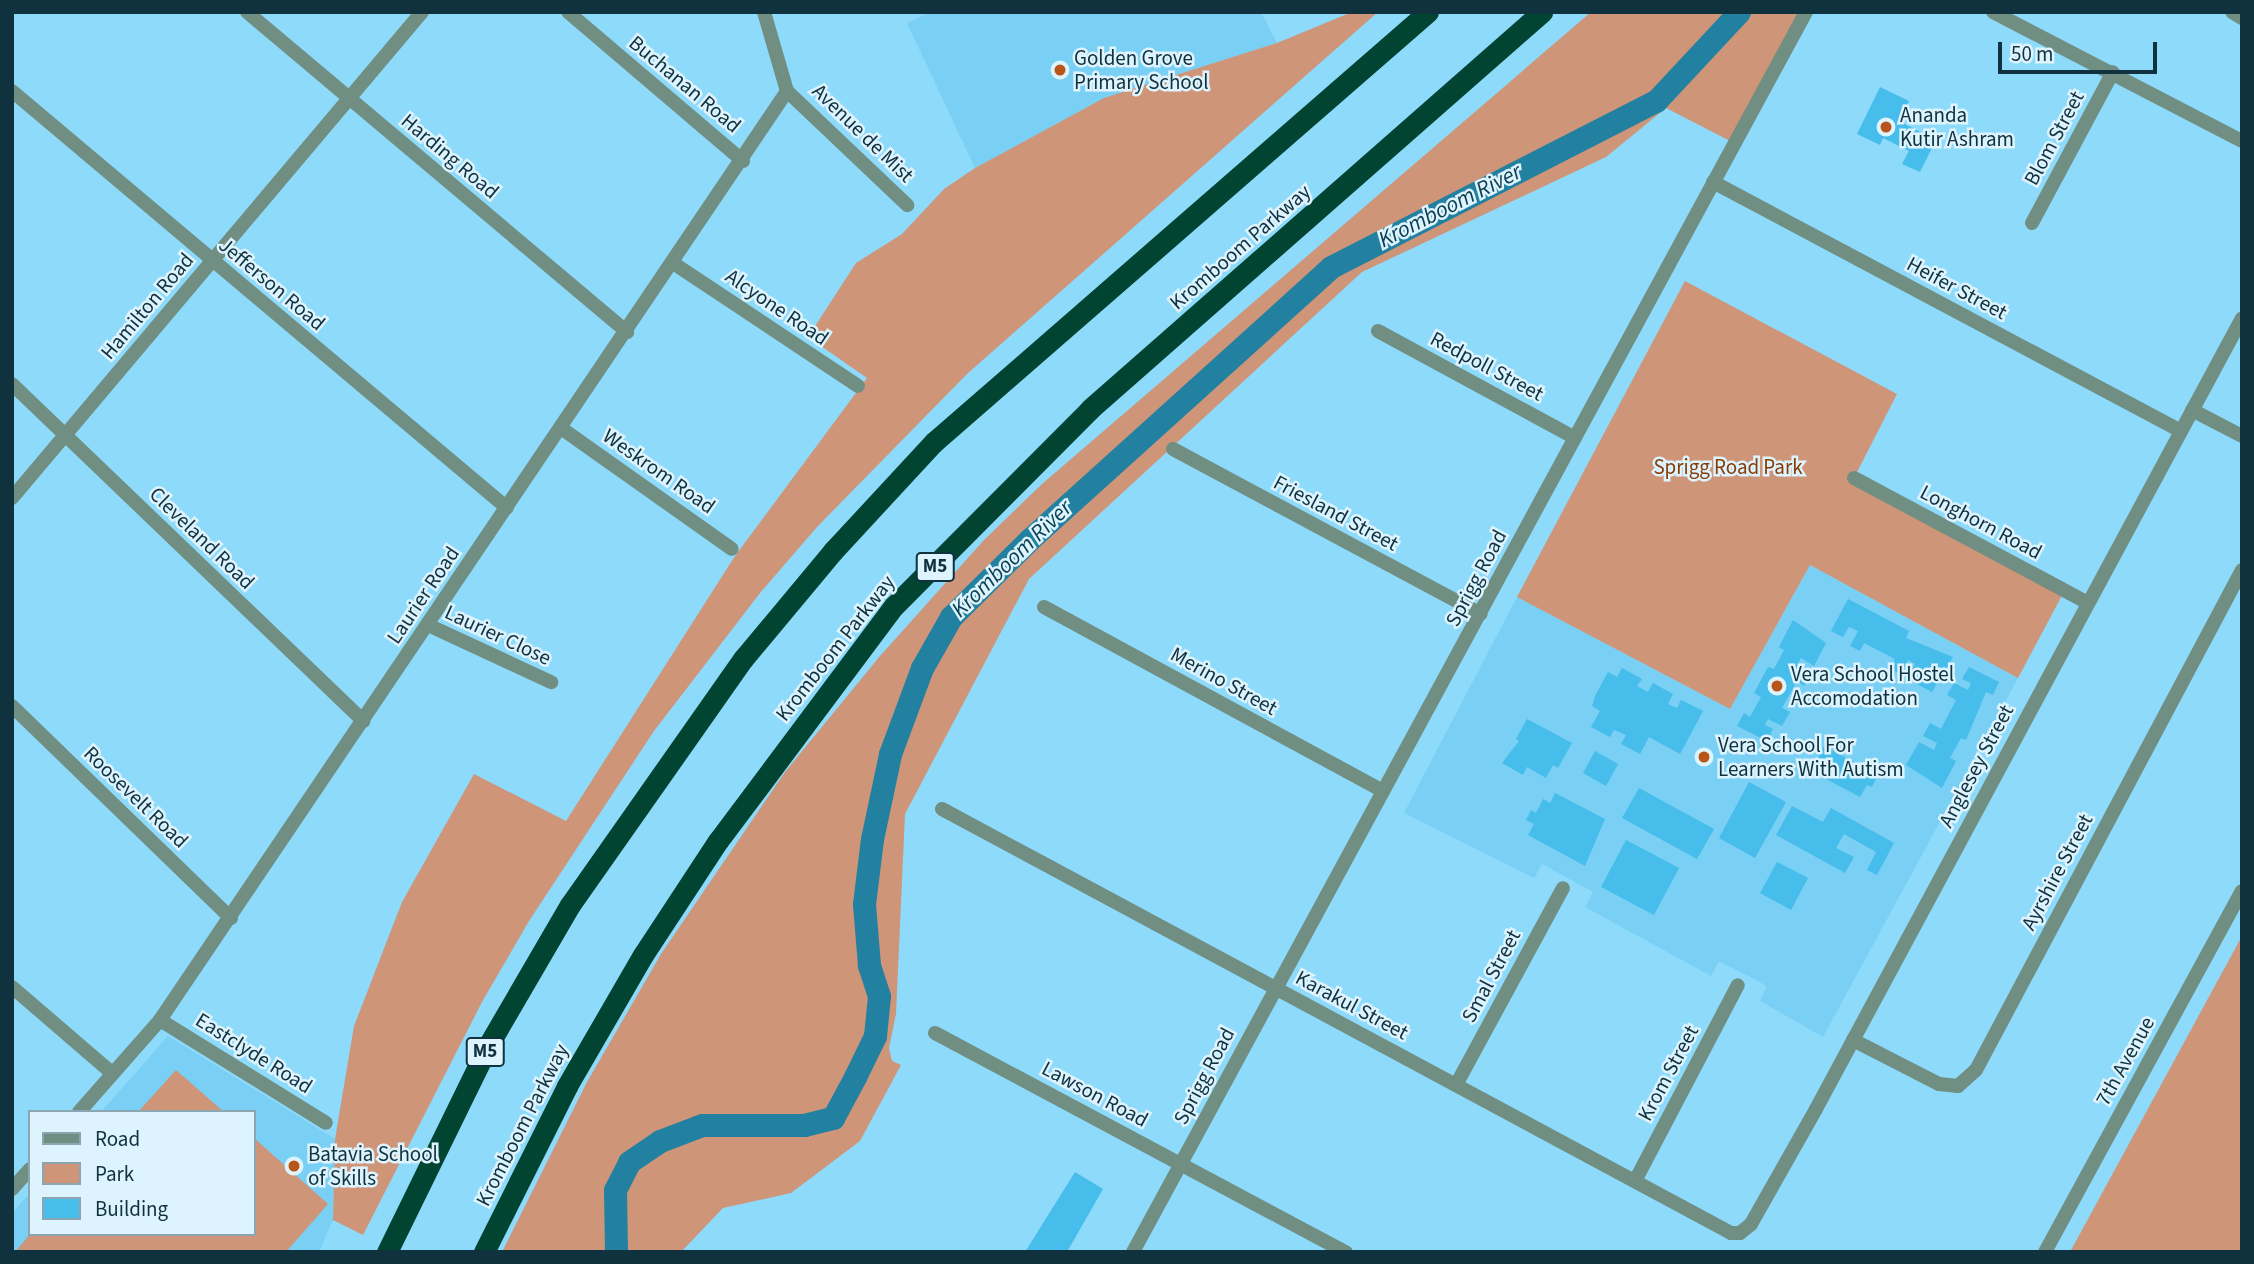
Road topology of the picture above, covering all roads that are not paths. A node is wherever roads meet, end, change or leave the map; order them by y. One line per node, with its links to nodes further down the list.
1 (247, 12): 16 (street, Harding Road)
2 (422, 12): 16 (street, Hamilton Road)
3 (568, 12): 18 (street, Buchanan Road)
4 (764, 12): 15 (street, Avenue de Mist)
5 (1428, 12): 68 (highway, M5)
6 (1542, 12): 12 (highway, Kromboom Parkway / M5)
7 (1559, 12): 12 (highway)
8 (1806, 12): 19 (street, Sprigg Road)
9 (1993, 12): 13 (street)
10 (2232, 12): 11 (street)
11 (2242, 18)
12 (1522, 33): 69 (highway, Kromboom Parkway / M5)
13 (2113, 72): 17 (street); 21 (street, Blom Street)
14 (12, 91): 22 (street, Jefferson Road)
15 (787, 91): 18 (street, Laurier Road); 20 (street, Avenue de Mist)
16 (349, 99): 22 (street, Hamilton Road); 26 (street, Harding Road)
17 (2242, 141)
18 (743, 161): 23 (street, Laurier Road)
19 (1713, 182): 31 (street, Heifer Street); 34 (street, Sprigg Road)
20 (907, 205)
21 (2032, 223)
22 (212, 262): 32 (street, Hamilton Road); 38 (street, Jefferson Road)
23 (673, 263): 26 (street, Laurier Road); 28 (street, Alcyone Road)
24 (2242, 318): 29 (street, Anglesey Street)
25 (1378, 331): 34 (street, Redpoll Street)
26 (627, 332): 30 (street, Laurier Road)
27 (12, 384): 32 (street, Cleveland Road)
28 (858, 386)
29 (2192, 410): 31 (street, Anglesey Street); 33 (street)
30 (561, 428): 38 (street, Laurier Road); 39 (street, Weskrom Road)
31 (2180, 431): 41 (street, Anglesey Street)
32 (66, 436): 37 (street, Hamilton Road); 47 (street, Cleveland Road)
33 (2242, 436)
34 (1575, 438): 43 (street, Sprigg Road)
35 (1172, 449): 43 (street, Friesland Street)
36 (1854, 478): 41 (street, Longhorn Road)
37 (12, 498)
38 (507, 508): 44 (street, Laurier Road)
39 (732, 549)
40 (2242, 570): 58 (street, Ayrshire Street)
41 (2088, 603): 58 (street, Anglesey Street)
42 (1044, 607): 48 (street, Merino Street)
43 (1481, 614): 48 (street, Sprigg Road)
44 (428, 625): 45 (street, Laurier Close); 47 (street, Laurier Road)
45 (551, 682)
46 (12, 706): 52 (street, Roosevelt Road)
47 (363, 721): 52 (street, Laurier Road)
48 (1383, 792): 55 (street, Sprigg Road)
49 (942, 809): 55 (street, Karakul Street)
50 (1563, 888): 60 (street, Smal Street)
51 (2242, 891): 72 (street, 7th Avenue)
52 (230, 918): 56 (street, Laurier Road)
53 (1738, 985): 65 (street, Krom Street)
54 (12, 988): 59 (street)
55 (1276, 988): 60 (street, Karakul Street); 63 (street, Sprigg Road)
56 (160, 1020): 59 (street, Laurier Road); 62 (street, Eastclyde Road)
57 (935, 1034): 63 (street, Lawson Road)
58 (1853, 1040): 67 (street, Anglesey Street)
59 (112, 1073): 61 (street, Laurier Road)
60 (1456, 1085): 65 (street, Karakul Street)
61 (81, 1110)
62 (326, 1123)
63 (1182, 1164): 70 (street, Sprigg Road); 71 (street, Lawson Road)
64 (28, 1171): 66 (street)
65 (1635, 1181): 67 (street, Karakul Street)
66 (12, 1189)
67 (1743, 1231)
68 (387, 1252)
69 (484, 1252)
70 (1133, 1252)
71 (1346, 1252)
72 (2045, 1252)

